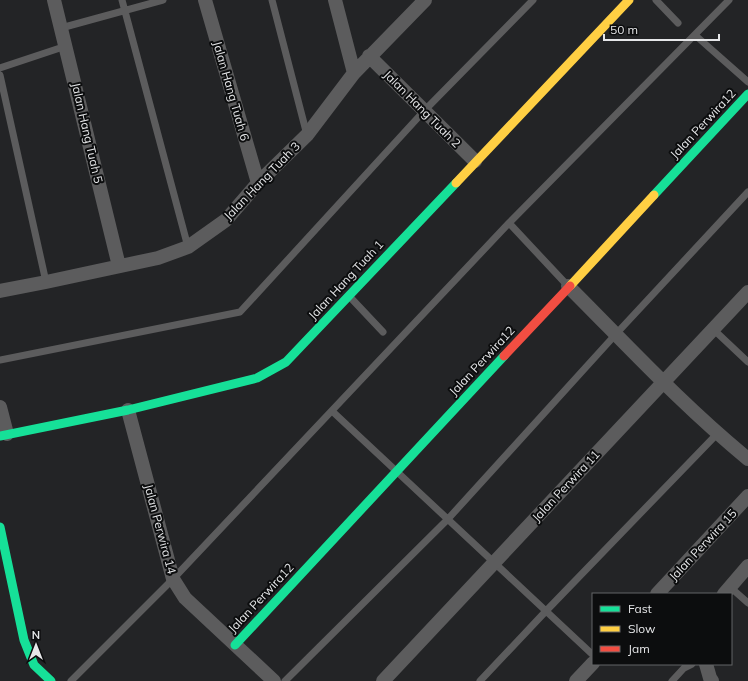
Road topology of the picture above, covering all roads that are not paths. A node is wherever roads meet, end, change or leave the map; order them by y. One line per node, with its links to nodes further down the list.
1 (54, 0): 14 (street, Jalan Hang Tuah 5)
2 (122, 0): 12 (lane)
3 (163, 0): 12 (lane)
4 (205, 0): 26 (street, Jalan Hang Tuah 6)
5 (272, 0): 24 (lane)
6 (335, 0): 19 (street)
7 (425, 0): 17 (street, Jalan Hang Tuah 3)
8 (533, 0): 23 (lane)
9 (628, 0): 25 (street, Jalan Hang Tuah 1)
10 (656, 0): 13 (lane)
11 (729, 0): 15 (lane)
12 (125, 10): 14 (lane); 29 (lane)
13 (678, 23)
14 (61, 28): 16 (street, Jalan Hang Tuah 5)
15 (695, 35): 21 (lane); 28 (lane)
16 (66, 46): 18 (lane); 30 (street, Jalan Hang Tuah 5)
17 (370, 56): 19 (street, Jalan Hang Tuah 3); 23 (street, Jalan Hang Tuah 2)
18 (0, 68)
19 (354, 73): 24 (street, Jalan Hang Tuah 3)
20 (0, 75): 31 (lane)
21 (748, 82)
22 (748, 94): 32 (street, Jalan Perwira12)
23 (424, 111): 25 (street, Jalan Hang Tuah 2); 39 (lane)
24 (307, 135): 26 (street, Jalan Hang Tuah 3)
25 (475, 161): 35 (street, Jalan Hang Tuah 1)
26 (258, 182): 29 (street, Jalan Hang Tuah 3)
27 (748, 192): 38 (lane)
28 (509, 223): 32 (lane); 44 (lane)
29 (188, 247): 30 (street, Jalan Hang Tuah 3)
30 (119, 266): 31 (street, Jalan Hang Tuah 3)
31 (46, 282): 33 (street, Jalan Hang Tuah 3)
32 (568, 286): 38 (street); 48 (street, Jalan Perwira12)
33 (0, 291)
34 (748, 292): 36 (street, Jalan Perwira 11)
35 (348, 296): 37 (lane); 43 (street, Jalan Hang Tuah 1)
36 (713, 329): 40 (lane); 41 (street, Jalan Perwira 11)
37 (384, 332)
38 (616, 334): 41 (street); 50 (lane)
39 (0, 360)
40 (748, 362)
41 (663, 383): 45 (street); 52 (street, Jalan Perwira 11)
42 (0, 407): 46 (street)
43 (128, 410): 46 (street, Jalan Hang Tuah 1); 54 (street, Jalan Perwira 14)
44 (332, 411): 48 (lane); 54 (lane)
45 (717, 434): 47 (street); 59 (lane)
46 (3, 435)
47 (748, 459)
48 (396, 471): 50 (lane); 60 (street, Jalan Perwira12)
49 (748, 496): 56 (street, Jalan Perwira 15)
50 (448, 519): 52 (lane); 68 (lane)
51 (0, 527): 65 (street)
52 (494, 562): 59 (lane); 69 (street, Jalan Perwira 11)
53 (748, 566): 55 (street)
54 (173, 580): 60 (street, Jalan Perwira 14); 66 (lane)
55 (727, 590)
56 (658, 593)
57 (732, 593): 58 (lane)
58 (748, 603)
59 (546, 611): 61 (lane); 70 (lane)
60 (235, 645): 67 (street, Jalan Perwira 14)
61 (592, 654)
62 (592, 664): 71 (street)
63 (690, 665): 72 (lane)
64 (706, 665): 73 (street)
65 (51, 681)
66 (72, 681)
67 (274, 681)
68 (285, 681)
69 (383, 681)
70 (480, 681)
71 (576, 681)
72 (672, 681)
73 (712, 681)

